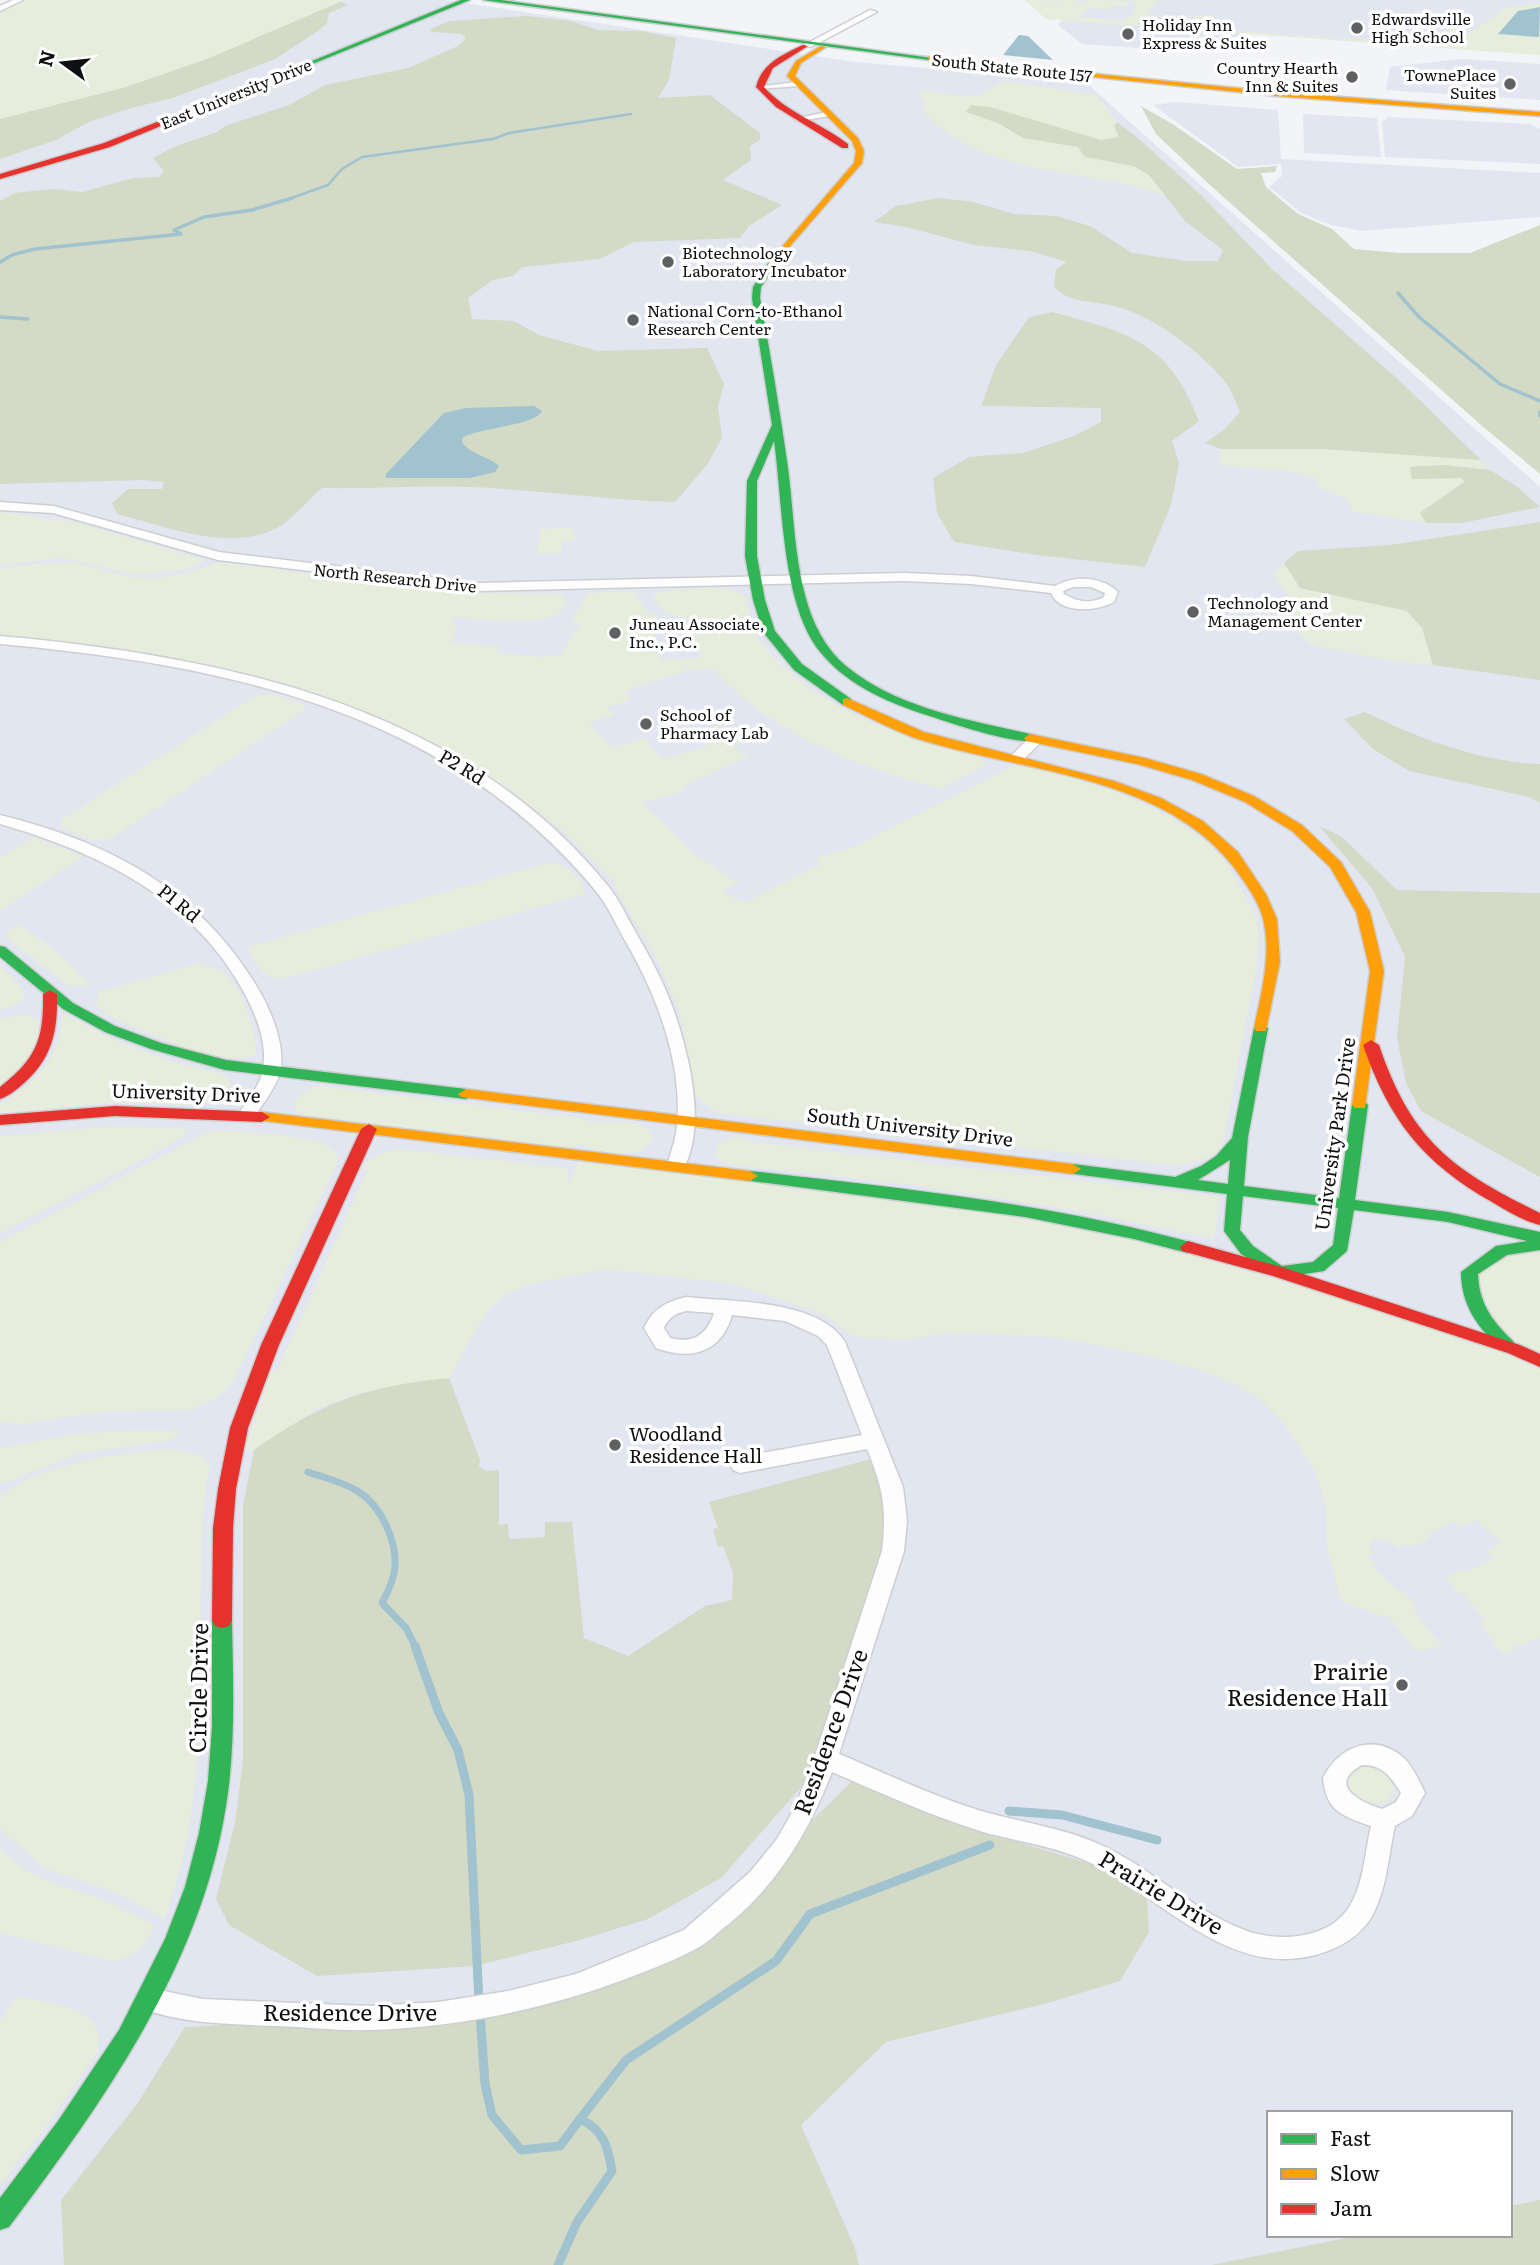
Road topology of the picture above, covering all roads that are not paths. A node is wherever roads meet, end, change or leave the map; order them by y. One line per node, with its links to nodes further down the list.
1 (19, 0): 4 (street)
2 (467, 0): 13 (street, East University Drive)
3 (486, 0): 7 (street, South State Route 157)
4 (0, 9)
5 (873, 12): 7 (street)
6 (885, 13): 7 (street)
7 (815, 46): 8 (street); 9 (street); 11 (street, South State Route 157)
8 (796, 84): 9 (street); 10 (street, University Park Drive)
9 (760, 87): 12 (street)
10 (827, 114): 12 (street); 14 (street, University Park Drive)
11 (1540, 114)
12 (798, 119): 14 (street)
13 (0, 177)
14 (846, 179): 15 (street, University Park Drive)
15 (776, 426): 17 (street, University Park Drive); 18 (street)
16 (0, 506): 18 (street, North Research Drive)
17 (797, 580): 18 (street, North Research Drive); 19 (street, North Research Drive); 21 (street, University Park Drive)
18 (755, 582): 22 (street)
19 (1057, 590)
20 (0, 640): 31 (street, P2 Rd)
21 (1035, 740): 22 (street); 26 (street, University Park Drive)
22 (1017, 759): 33 (street)
23 (0, 819): 27 (street, P1 Rd)
24 (0, 950): 25 (street, University Drive)
25 (50, 994): 27 (street, University Drive); 28 (street)
26 (1368, 1040): 37 (street, University Park Drive); 38 (street)
27 (272, 1072): 29 (street); 31 (street, South University Drive)
28 (0, 1094)
29 (247, 1115): 30 (street, University Drive); 32 (street, University Drive)
30 (0, 1120)
31 (686, 1121): 34 (street, P2 Rd); 35 (street, South University Drive)
32 (369, 1129): 34 (street); 49 (street, Circle Drive)
33 (1240, 1137): 35 (street); 36 (street)
34 (676, 1167): 41 (street)
35 (1179, 1181): 36 (street, South University Drive)
36 (1237, 1188): 37 (street, South University Drive); 41 (street)
37 (1347, 1202): 39 (street, South University Drive); 41 (street, University Park Drive)
38 (1540, 1220)
39 (1540, 1238)
40 (1540, 1244): 43 (street)
41 (1279, 1272): 43 (street)
42 (726, 1308): 45 (street, Residence Drive)
43 (1510, 1348): 44 (street)
44 (1540, 1362)
45 (874, 1440): 46 (street); 47 (street, Residence Drive)
46 (740, 1465)
47 (826, 1759): 48 (street, Prairie Drive); 49 (street, Residence Drive)
48 (1384, 1820)
49 (149, 2000): 50 (street, Circle Drive)
50 (0, 2218)

